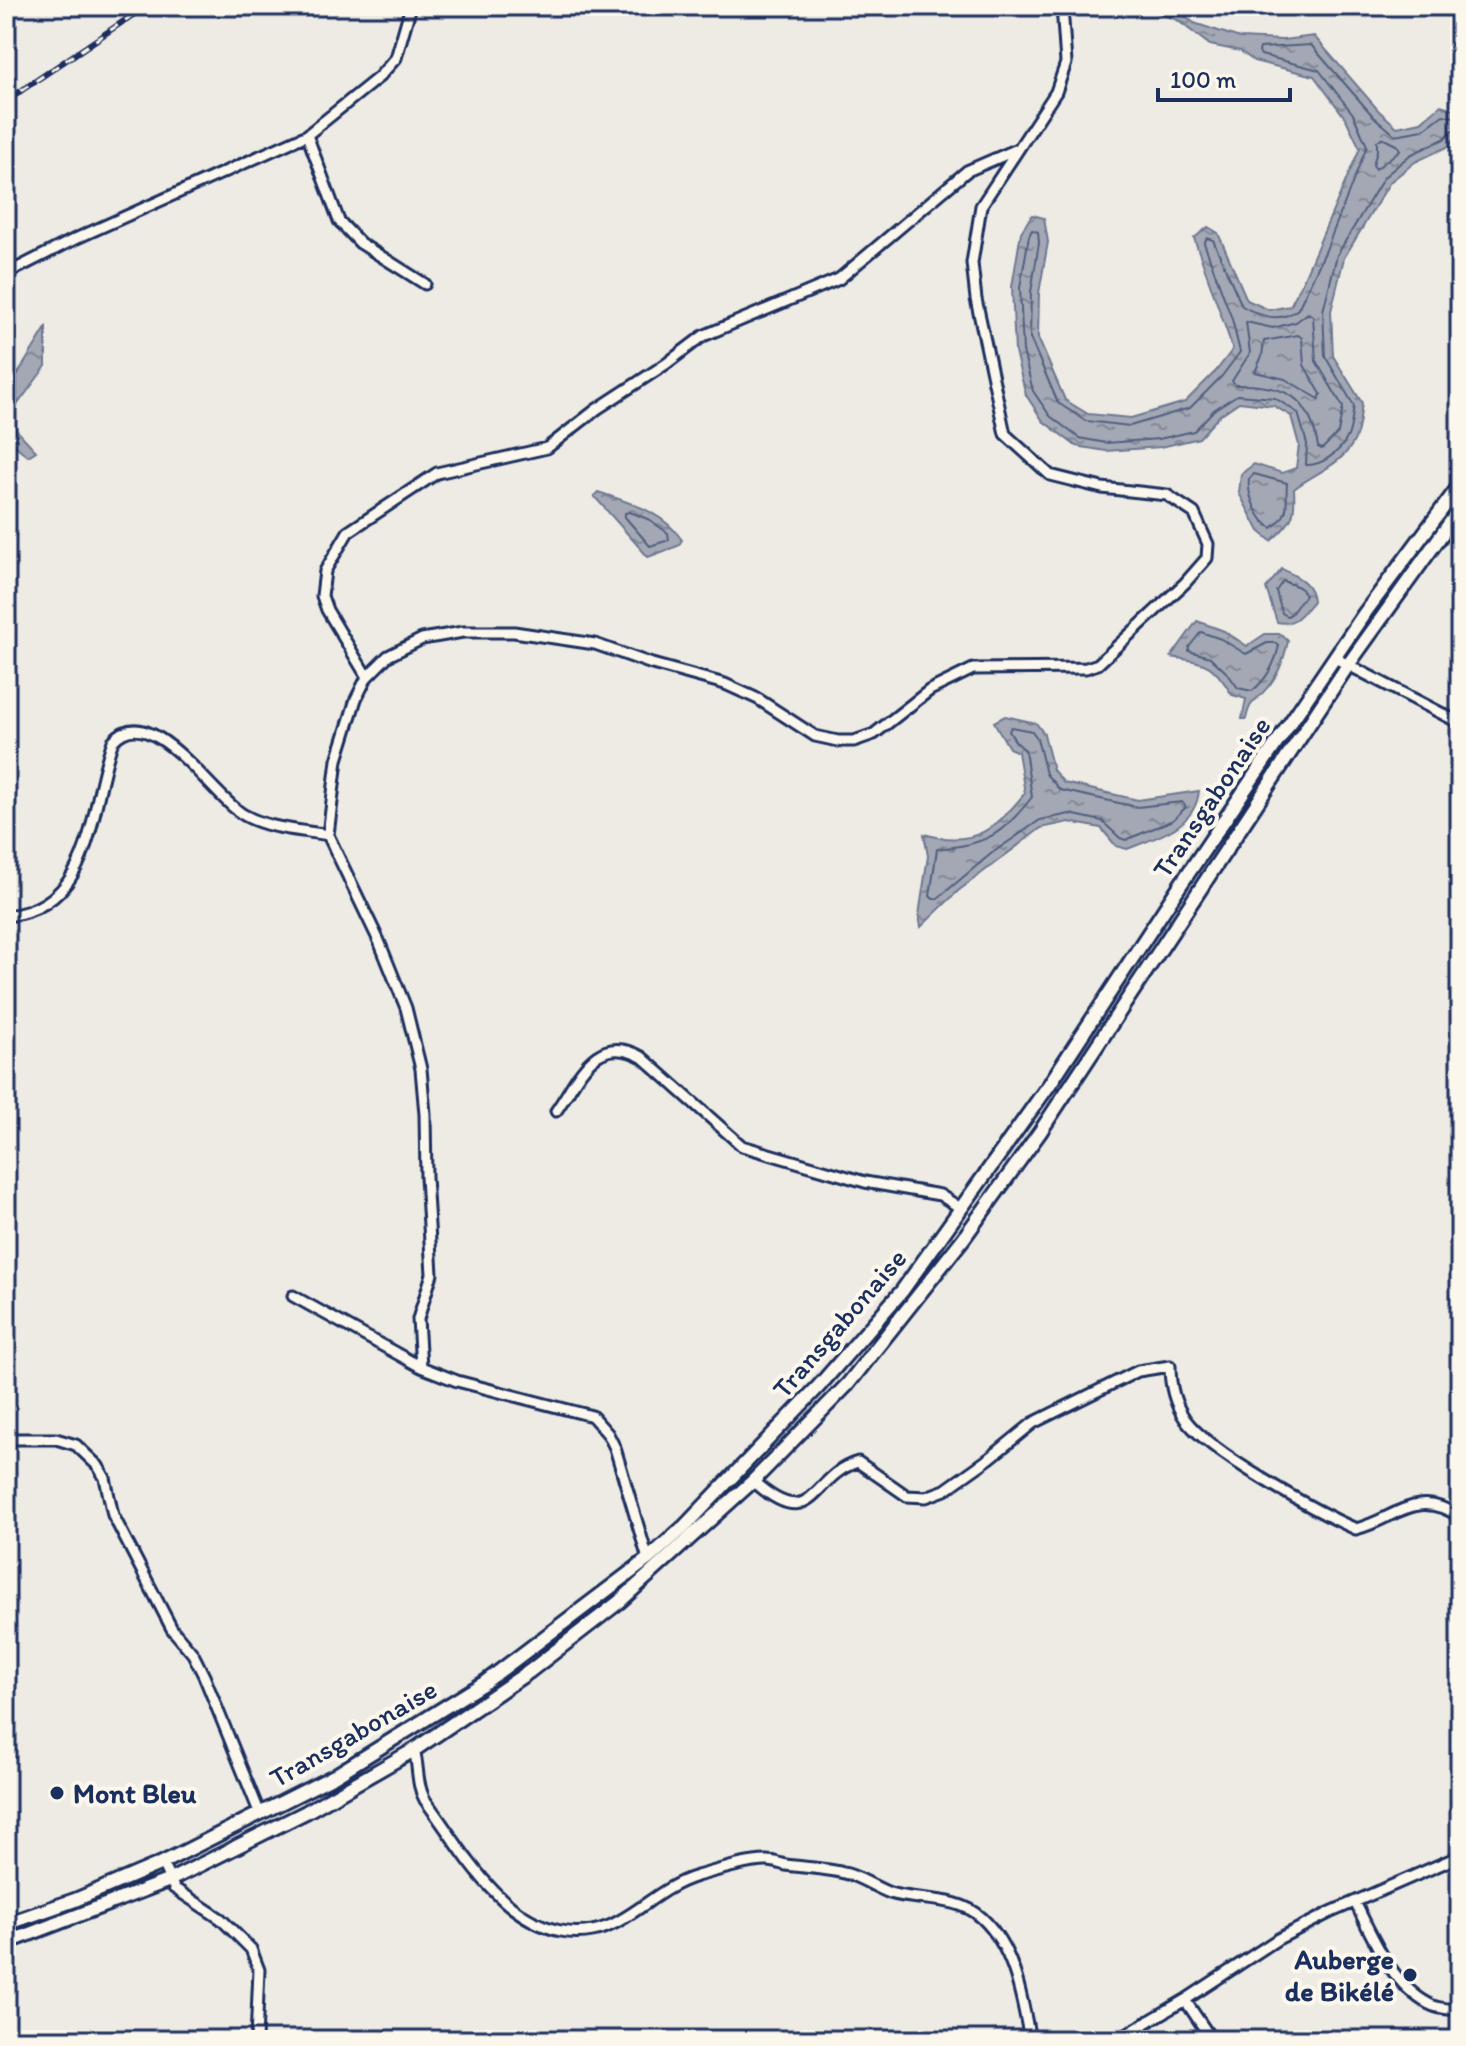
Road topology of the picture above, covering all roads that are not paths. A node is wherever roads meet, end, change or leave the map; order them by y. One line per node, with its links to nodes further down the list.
1 (411, 6): 3 (street)
2 (1062, 6): 4 (street)
3 (307, 135): 5 (street); 6 (street)
4 (1018, 149): 11 (street); 11 (street)
5 (6, 274)
6 (425, 284)
7 (1460, 485): 9 (highway, Transgabonaise)
8 (1460, 509): 10 (highway, Transgabonaise)
9 (1335, 658): 10 (street); 16 (highway, Transgabonaise)
10 (1348, 665): 12 (street); 20 (highway, Transgabonaise)
11 (367, 677): 13 (street)
12 (1460, 723)
13 (328, 835): 14 (street); 18 (street)
14 (6, 916)
15 (556, 1111): 16 (street)
16 (962, 1209): 22 (highway, Transgabonaise)
17 (293, 1296): 18 (street)
18 (421, 1367): 22 (street)
19 (6, 1439): 24 (street)
20 (753, 1481): 21 (street); 23 (highway, Transgabonaise)
21 (1460, 1517)
22 (648, 1559): 24 (highway, Transgabonaise)
23 (414, 1750): 27 (highway, Transgabonaise); 34 (street)
24 (260, 1814): 26 (highway, Transgabonaise)
25 (1460, 1856): 28 (street)
26 (162, 1863): 27 (street); 29 (highway, Transgabonaise)
27 (170, 1880): 30 (highway, Transgabonaise); 33 (street)
28 (1355, 1902): 31 (street); 32 (street)
29 (6, 1924)
30 (6, 1943)
31 (1185, 2000): 35 (street); 36 (street)
32 (1460, 2010)
33 (256, 2040)
34 (1030, 2040)
35 (1117, 2040)
36 (1212, 2040)

